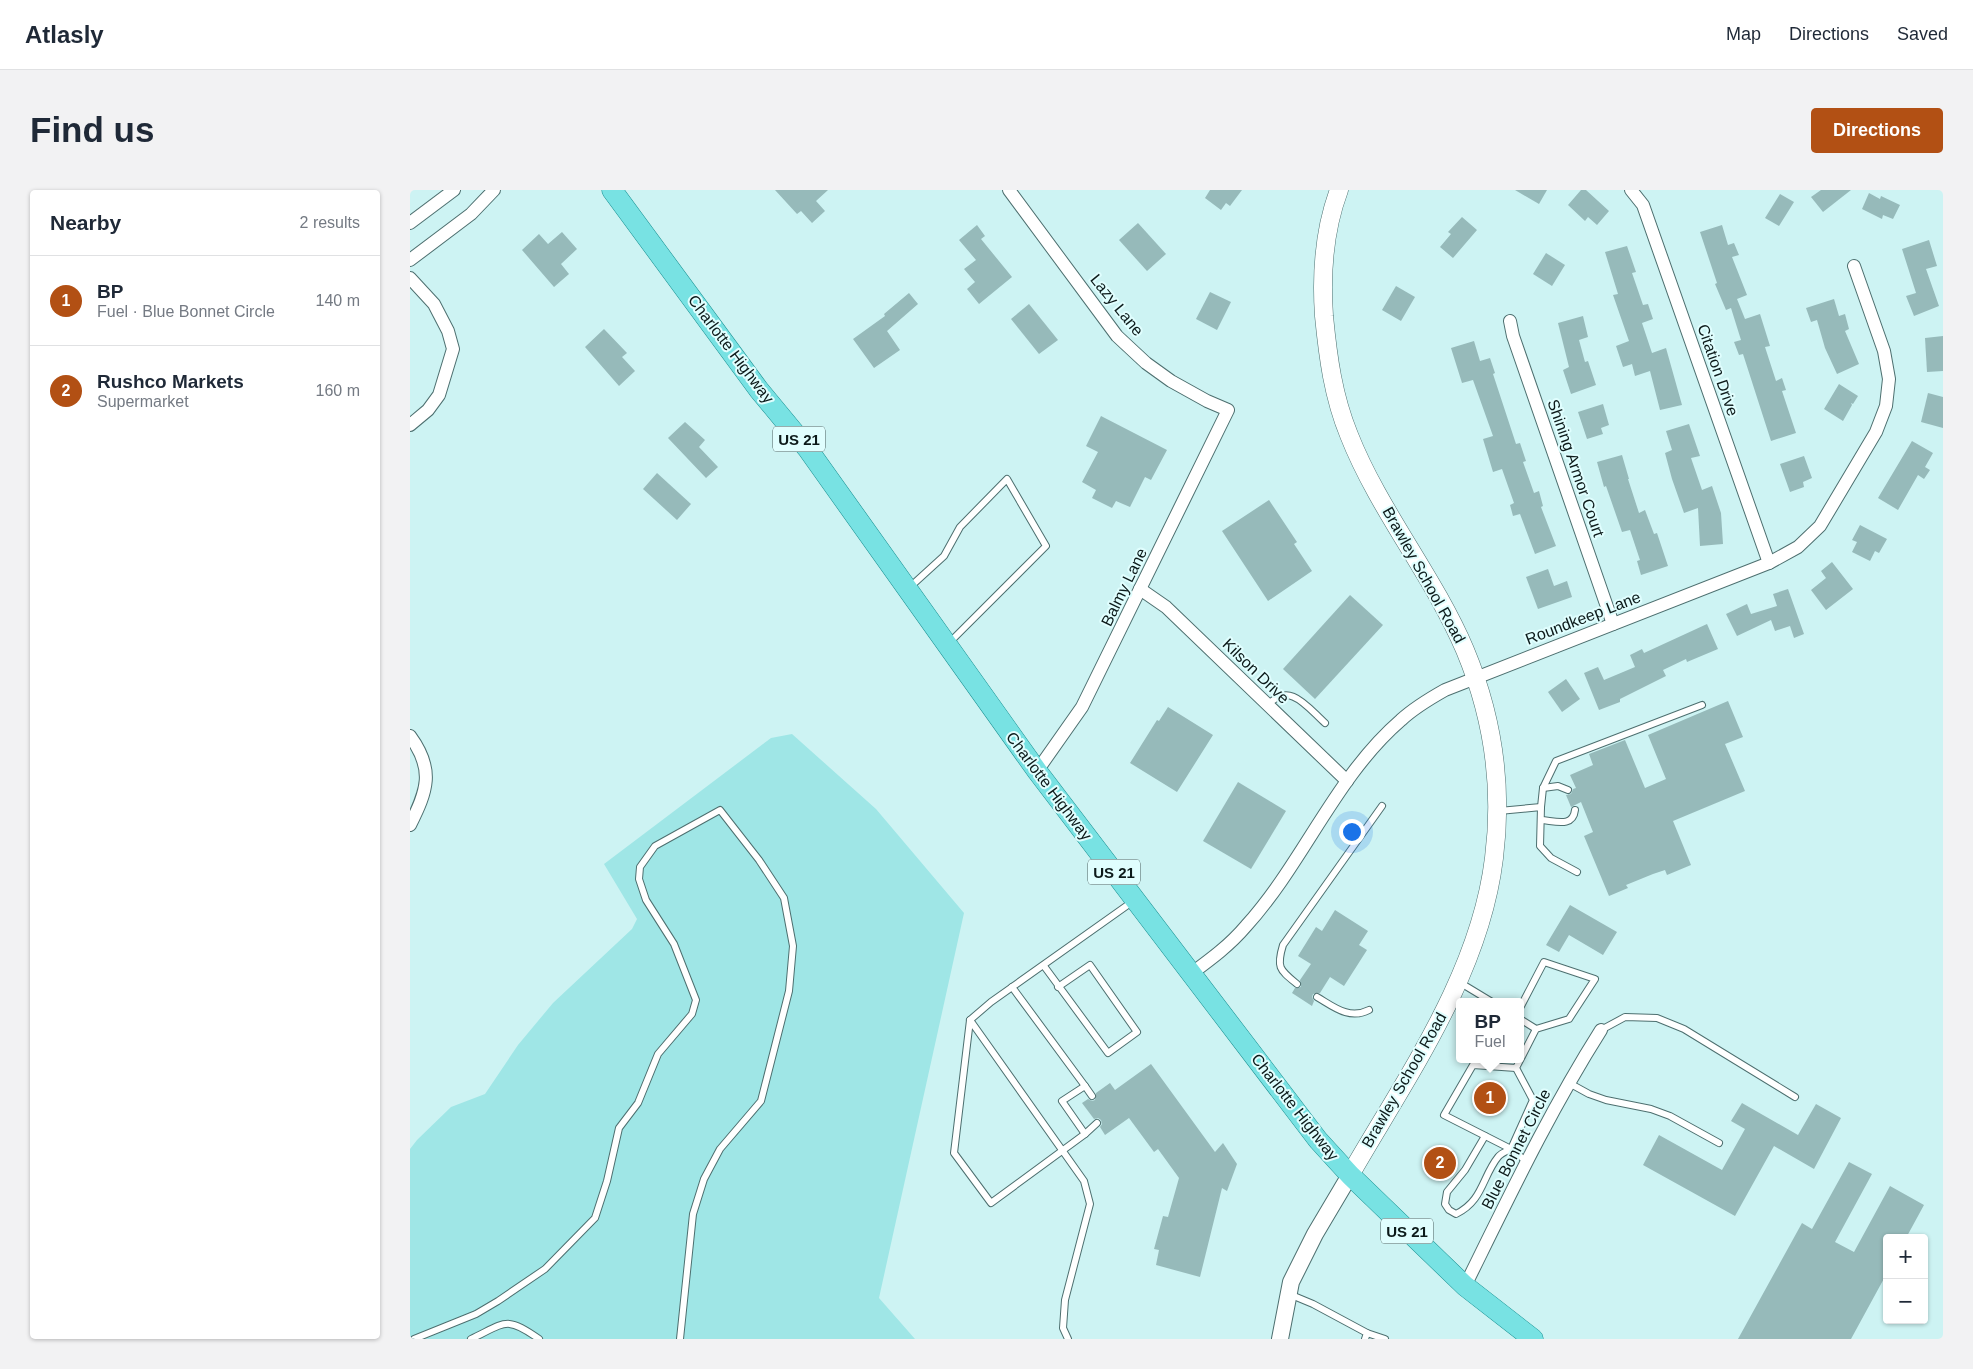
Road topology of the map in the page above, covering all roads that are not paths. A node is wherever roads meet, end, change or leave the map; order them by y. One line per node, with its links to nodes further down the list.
1 (454, 190): 7 (street)
2 (494, 190): 8 (street)
3 (612, 190): 15 (main road, Charlotte Highway / US 21)
4 (1009, 190): 12 (street, Lazy Lane)
5 (1339, 190): 19 (main road, Brawley School Road)
6 (1631, 190): 14 (street, Citation Drive)
7 (410, 223)
8 (410, 260)
9 (1854, 266): 14 (street, Roundkeep Lane)
10 (410, 278): 13 (street)
11 (1510, 321): 17 (street, Shining Armor Court)
12 (1228, 410): 16 (street, Balmy Lane)
13 (410, 425)
14 (1769, 563): 17 (street, Roundkeep Lane)
15 (907, 590): 18 (main road, Charlotte Highway / US 21); 18 (lane)
16 (1140, 590): 21 (street, Kilson Drive); 24 (street, Balmy Lane)
17 (1613, 624): 19 (street, Roundkeep Lane)
18 (946, 645): 24 (main road, Charlotte Highway / US 21)
19 (1476, 678): 25 (street, Roundkeep Lane); 31 (main road, Brawley School Road)
20 (1702, 705): 26 (lane)
21 (1268, 706): 22 (lane); 25 (street, Kilson Drive)
22 (1325, 723)
23 (410, 736): 33 (street)
24 (1037, 771): 35 (main road, Charlotte Highway / US 21)
25 (1347, 781): 37 (street, Roundkeep Lane)
26 (1543, 788): 27 (lane); 29 (lane)
27 (1568, 790)
28 (1382, 806): 39 (lane)
29 (1541, 807): 31 (lane); 32 (lane)
30 (1576, 810): 32 (lane)
31 (1497, 811): 38 (main road, Brawley School Road)
32 (1541, 820): 34 (lane)
33 (410, 825)
34 (1577, 872)
35 (1135, 900): 36 (lane); 37 (main road, Charlotte Highway / US 21)
36 (1044, 966): 40 (lane); 41 (lane)
37 (1192, 973): 64 (main road, Charlotte Highway / US 21)
38 (1458, 981): 43 (lane); 64 (main road, Brawley School Road)
39 (1297, 984)
40 (1012, 987): 46 (lane); 54 (lane)
41 (1058, 987): 41 (lane)
42 (1317, 997): 45 (lane)
43 (1486, 998)
44 (1524, 1000): 48 (lane)
45 (1369, 1010)
46 (970, 1020): 62 (lane); 62 (lane)
47 (1524, 1022): 48 (lane)
48 (1536, 1030): 50 (lane)
49 (1601, 1030): 53 (street, Blue Bonnet Circle); 56 (lane)
50 (1524, 1053)
51 (1519, 1063): 52 (lane)
52 (1516, 1068): 59 (lane); 61 (lane)
53 (1568, 1083): 60 (lane); 63 (street, Blue Bonnet Circle)
54 (1084, 1086): 55 (lane); 58 (lane)
55 (1092, 1096)
56 (1795, 1097)
57 (1096, 1123): 58 (lane)
58 (1085, 1134): 62 (lane)
59 (1485, 1136): 61 (lane); 61 (lane)
60 (1719, 1143)
61 (1512, 1149): 63 (lane)
62 (1063, 1150): 73 (lane)
63 (1526, 1161): 65 (street, Blue Bonnet Circle)
64 (1350, 1176): 65 (main road, Charlotte Highway / US 21); 66 (street)
65 (1465, 1286): 68 (main road, Charlotte Highway / US 21)
66 (1288, 1294): 67 (lane); 74 (street)
67 (1366, 1336): 75 (lane)
68 (1530, 1338)
69 (414, 1339): 72 (lane)
70 (471, 1339): 71 (lane)
71 (539, 1339)
72 (680, 1339)
73 (1068, 1339)
74 (1280, 1339)
75 (1385, 1339)

